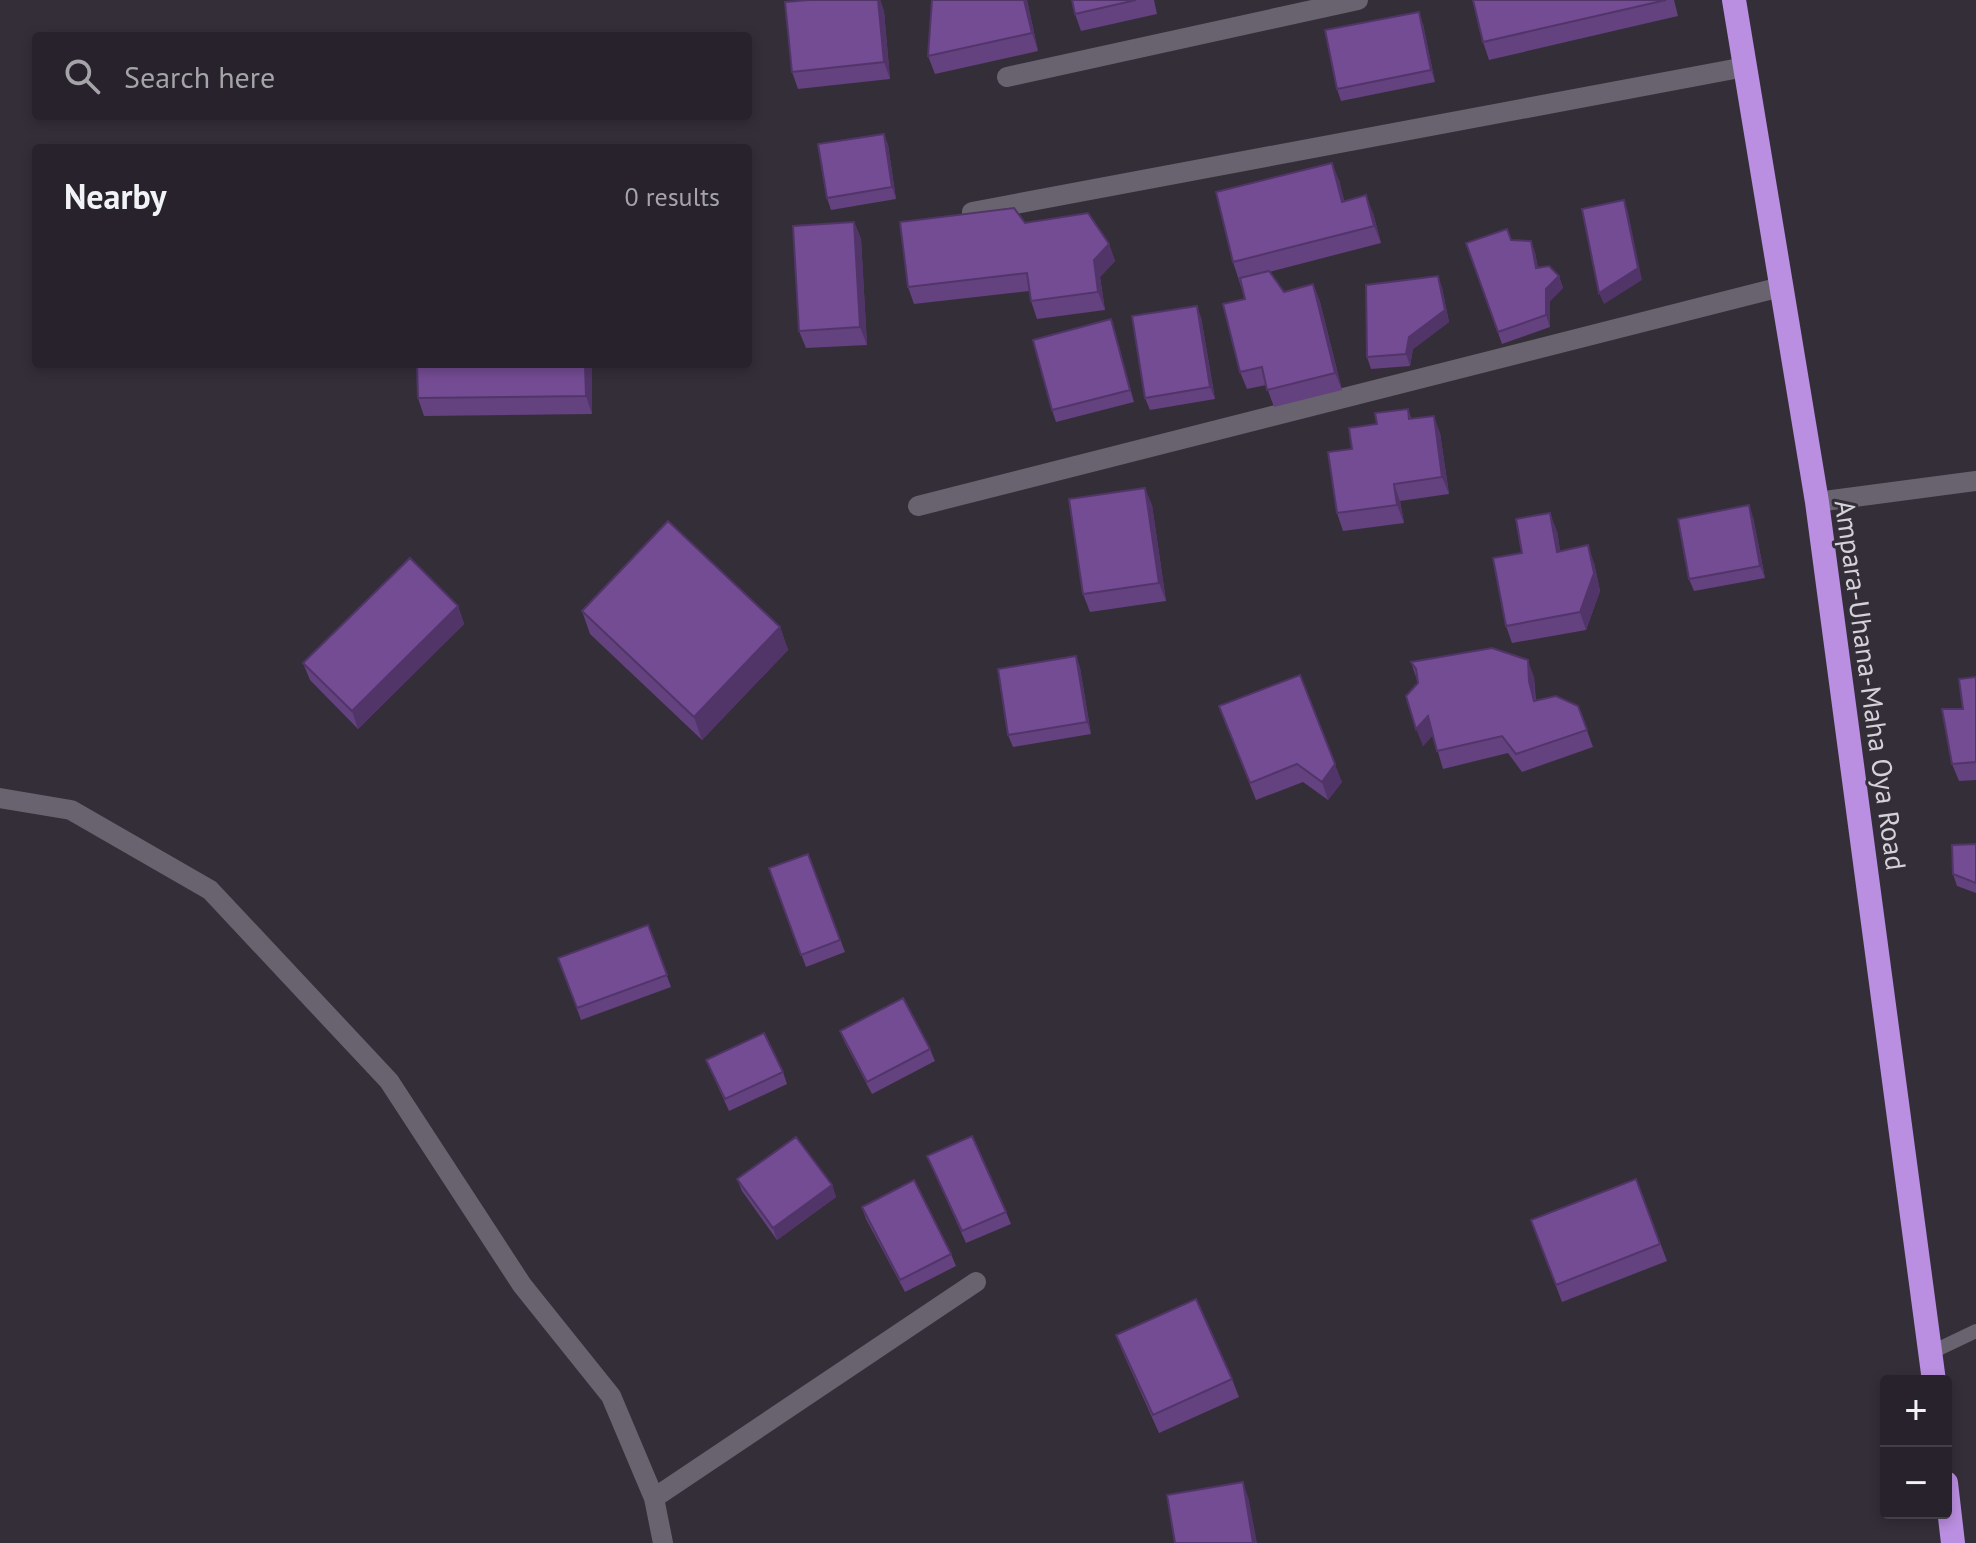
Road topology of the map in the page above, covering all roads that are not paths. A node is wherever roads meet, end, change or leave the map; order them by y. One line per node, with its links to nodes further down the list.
1 (1358, 0): 4 (street)
2 (1734, 0): 3 (highway, Ampara-Uhana-Maha Oya Road)
3 (1745, 67): 5 (street); 6 (highway, Ampara-Uhana-Maha Oya Road)
4 (1007, 77)
5 (972, 212)
6 (1781, 287): 8 (highway, Ampara-Uhana-Maha Oya Road); 9 (street)
7 (1976, 481): 8 (street)
8 (1817, 502): 13 (highway, Ampara-Uhana-Maha Oya Road)
9 (918, 506)
10 (0, 798): 15 (street)
11 (976, 1282): 15 (street)
12 (1976, 1331): 13 (lane)
13 (1930, 1353): 14 (highway, Ampara-Uhana-Maha Oya Road)
14 (1933, 1375)
15 (654, 1498): 17 (street)
16 (1950, 1519): 18 (highway)
17 (663, 1543)
18 (1953, 1543)

